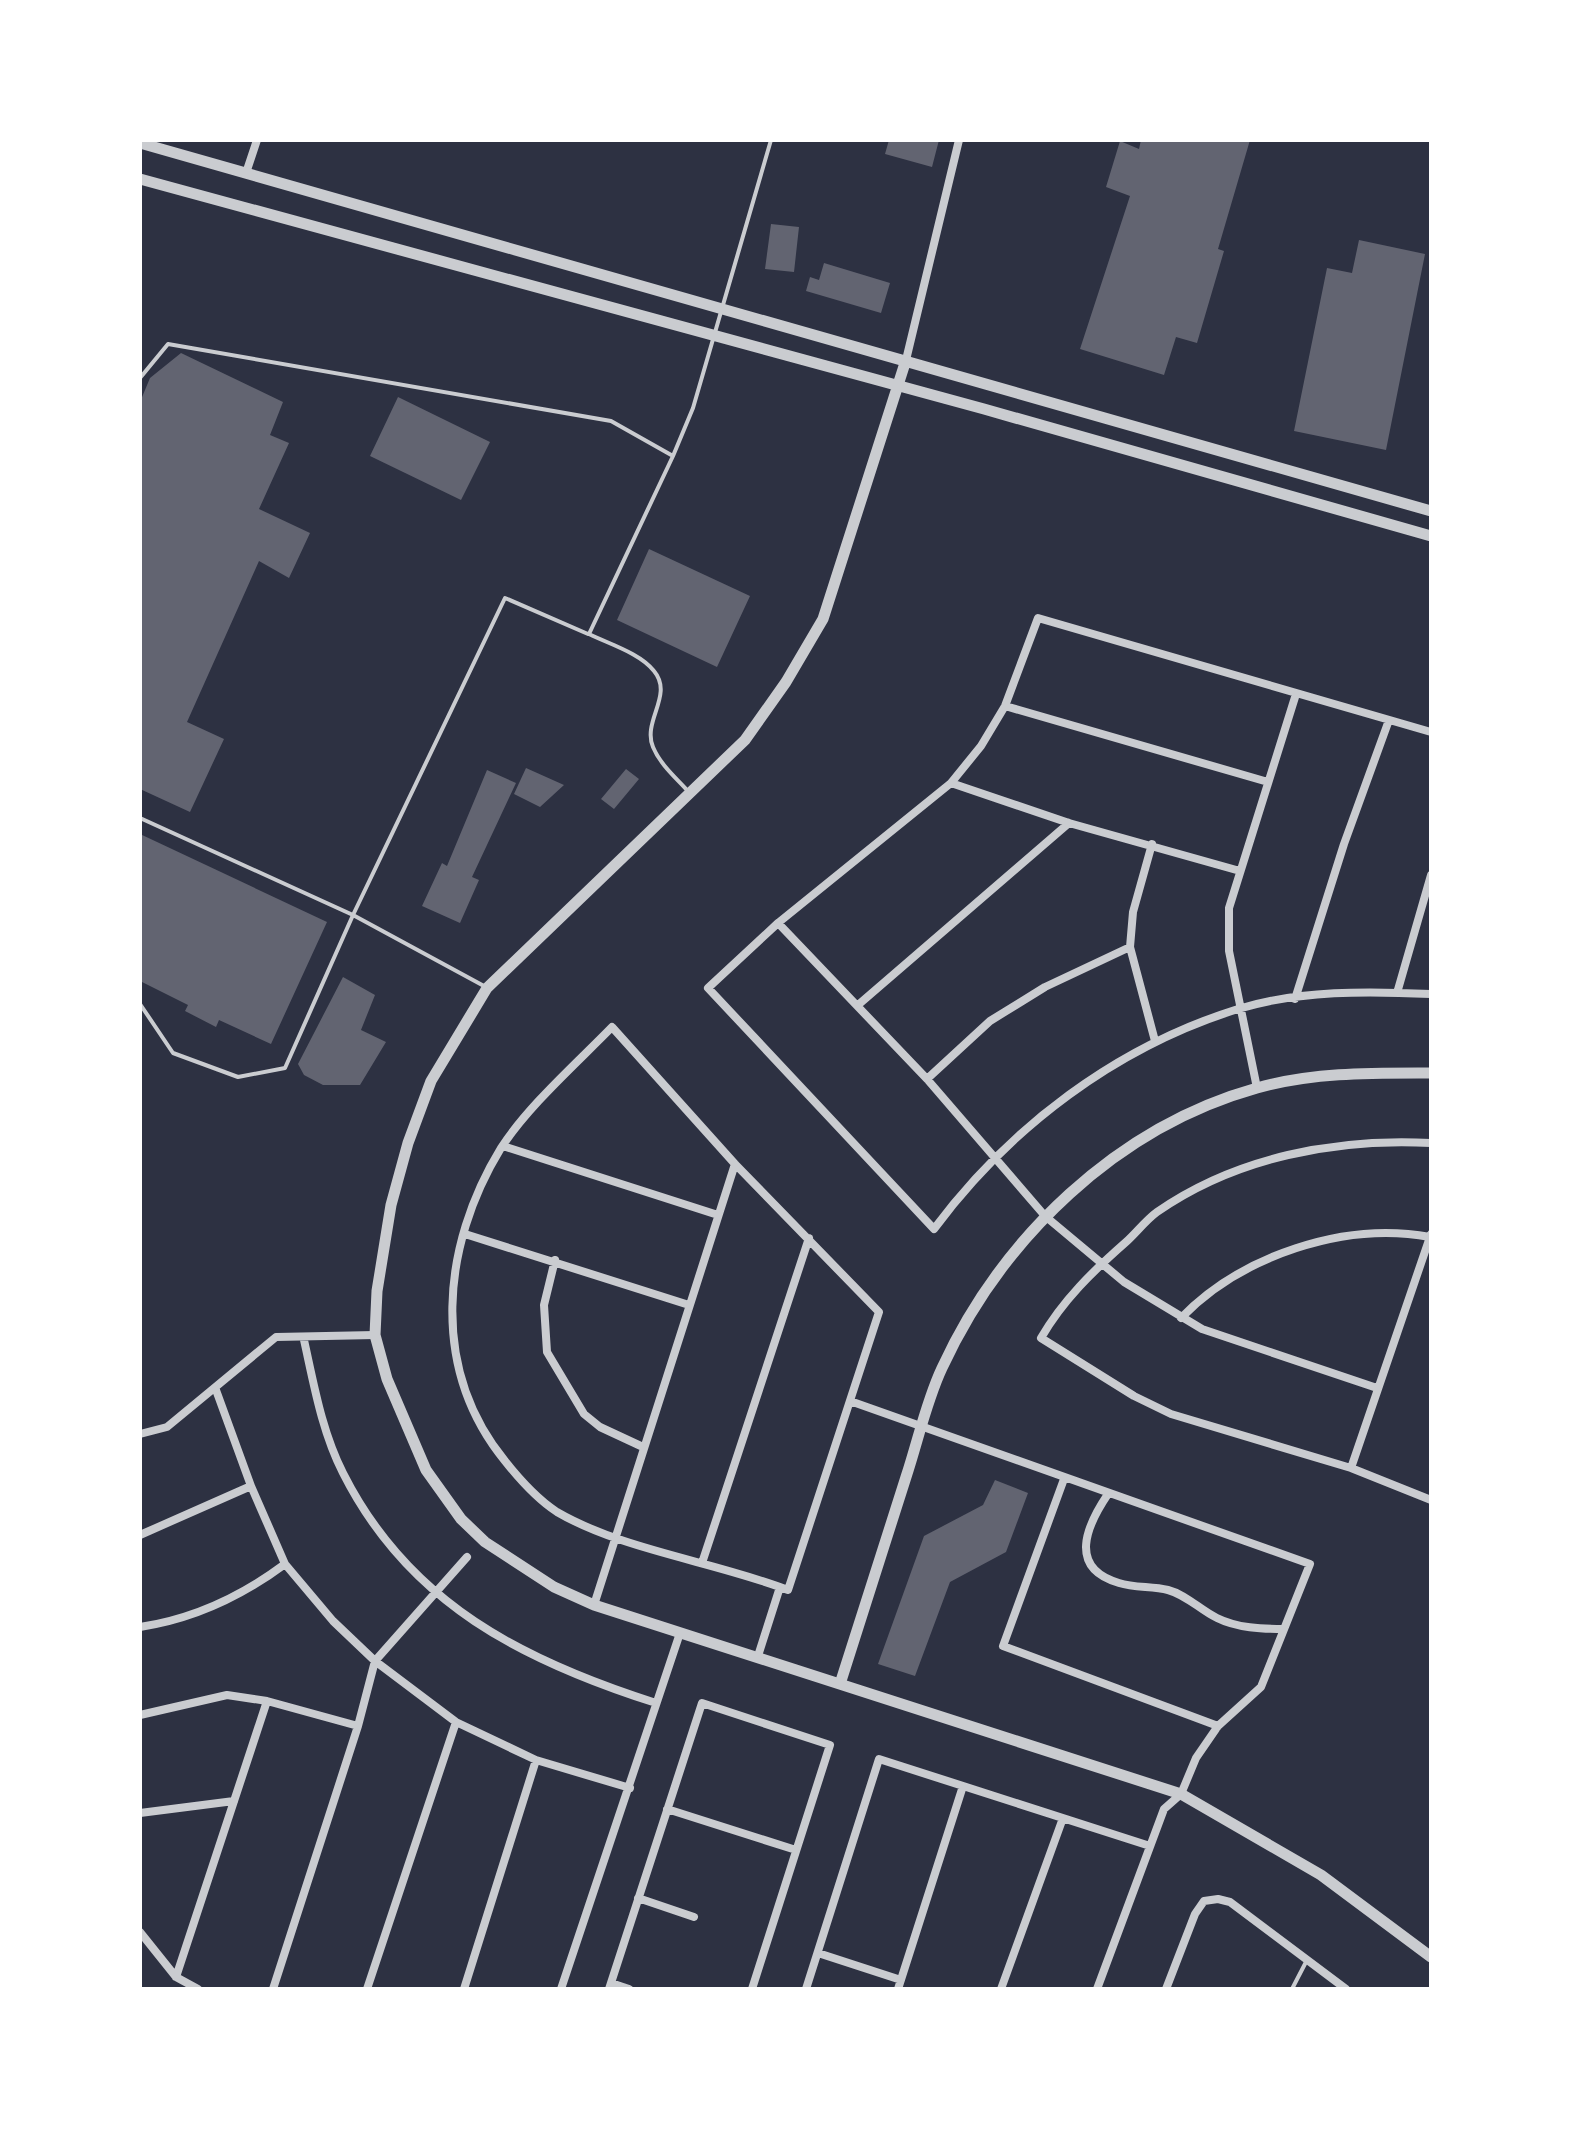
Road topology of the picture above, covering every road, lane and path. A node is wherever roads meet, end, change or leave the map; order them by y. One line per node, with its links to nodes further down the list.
1 (257, 140): 5 (street)
2 (771, 140): 10 (lane)
3 (959, 140): 7 (street)
4 (140, 143): 5 (street)
5 (246, 173): 7 (street)
6 (140, 179): 9 (street)
7 (906, 360): 9 (street); 11 (street)
8 (140, 378): 10 (lane)
9 (899, 388): 12 (street); 20 (street)
10 (673, 456): 13 (lane)
11 (1431, 511)
12 (1431, 536)
13 (589, 634): 20 (lane); 26 (lane)
14 (1296, 694): 15 (street); 16 (street); 18 (street)
15 (1005, 706): 18 (street); 19 (street)
16 (1389, 720): 17 (street); 32 (street)
17 (1431, 732)
18 (1268, 782): 24 (street)
19 (951, 783): 22 (street); 27 (street)
20 (689, 792): 29 (street)
21 (140, 818): 26 (lane)
22 (1069, 823): 23 (street); 34 (street)
23 (1152, 844): 24 (street); 28 (street)
24 (1240, 871): 35 (street)
25 (1431, 875): 30 (street)
26 (353, 915): 29 (lane); 33 (lane)
27 (778, 923): 34 (street); 42 (street)
28 (1130, 947): 36 (street); 38 (street)
29 (487, 988): 53 (street)
30 (1397, 993): 31 (street); 32 (street)
31 (1431, 994)
32 (1295, 999): 35 (street)
33 (140, 1004)
34 (858, 1005): 38 (street)
35 (1239, 1009): 36 (street); 39 (street)
36 (1155, 1041): 42 (street)
37 (1431, 1073): 39 (street)
38 (927, 1079): 42 (street)
39 (1257, 1088): 45 (street)
40 (1431, 1143): 50 (street)
41 (503, 1146): 43 (street); 44 (street); 46 (street)
42 (996, 1157): 45 (street)
43 (735, 1164): 44 (street); 48 (street)
44 (718, 1215): 51 (street)
45 (1045, 1216): 50 (street); 58 (street)
46 (465, 1234): 49 (street); 67 (street)
47 (1430, 1235): 52 (street); 55 (street)
48 (809, 1238): 57 (street); 69 (street)
49 (555, 1260): 51 (street); 60 (street)
50 (1101, 1264): 52 (street); 61 (street)
51 (689, 1305): 60 (street)
52 (1181, 1318): 55 (street)
53 (375, 1335): 54 (street); 73 (street)
54 (304, 1340): 56 (street); 72 (street)
55 (1377, 1388): 61 (street)
56 (216, 1390): 59 (street); 63 (street)
57 (850, 1401): 58 (street); 71 (street)
58 (923, 1425): 62 (street); 79 (street)
59 (140, 1434)
60 (643, 1447): 67 (street)
61 (1351, 1468): 65 (street)
62 (1064, 1479): 64 (street); 85 (street)
63 (251, 1486): 66 (street); 70 (street)
64 (1108, 1494): 75 (street); 75 (street)
65 (1431, 1500)
66 (140, 1535)
67 (618, 1537): 69 (street); 73 (street)
68 (467, 1557): 72 (street)
69 (702, 1563): 71 (street)
70 (285, 1564): 74 (street); 78 (street)
71 (780, 1587): 77 (street)
72 (438, 1592): 78 (street); 81 (street)
73 (594, 1605): 76 (street)
74 (140, 1627)
75 (1284, 1629): 85 (street)
76 (680, 1633): 77 (street); 81 (street)
77 (758, 1656): 79 (street)
78 (375, 1661): 83 (street); 84 (street)
79 (840, 1684): 89 (street)
80 (267, 1701): 82 (street); 84 (street); 90 (street)
81 (656, 1703): 88 (street)
82 (140, 1715)
83 (456, 1722): 86 (street); 107 (street)
84 (358, 1726): 106 (street)
85 (1218, 1726): 89 (street)
86 (536, 1760): 88 (street); 108 (street)
87 (963, 1786): 93 (street); 99 (street); 103 (street)
88 (630, 1788): 109 (street)
89 (1181, 1794): 94 (street); 100 (street)
90 (234, 1801): 92 (street); 102 (street)
91 (667, 1809): 95 (street); 95 (street); 96 (street)
92 (140, 1813)
93 (1063, 1818): 94 (street); 113 (street)
94 (1150, 1846): 114 (street)
95 (796, 1850): 111 (street)
96 (638, 1898): 97 (street); 104 (street)
97 (694, 1917)
98 (140, 1932): 102 (street)
99 (818, 1953): 103 (street); 112 (street)
100 (1431, 1957)
101 (1307, 1960): 115 (street); 116 (lane); 117 (street)
102 (176, 1977): 105 (street)
103 (899, 1985)
104 (610, 1986): 110 (street)
105 (198, 1989)
106 (273, 1989)
107 (367, 1989)
108 (464, 1989)
109 (561, 1989)
110 (629, 1989)
111 (752, 1989)
112 (806, 1989)
113 (1001, 1989)
114 (1097, 1989)
115 (1166, 1989)
116 (1292, 1989)
117 (1346, 1989)

